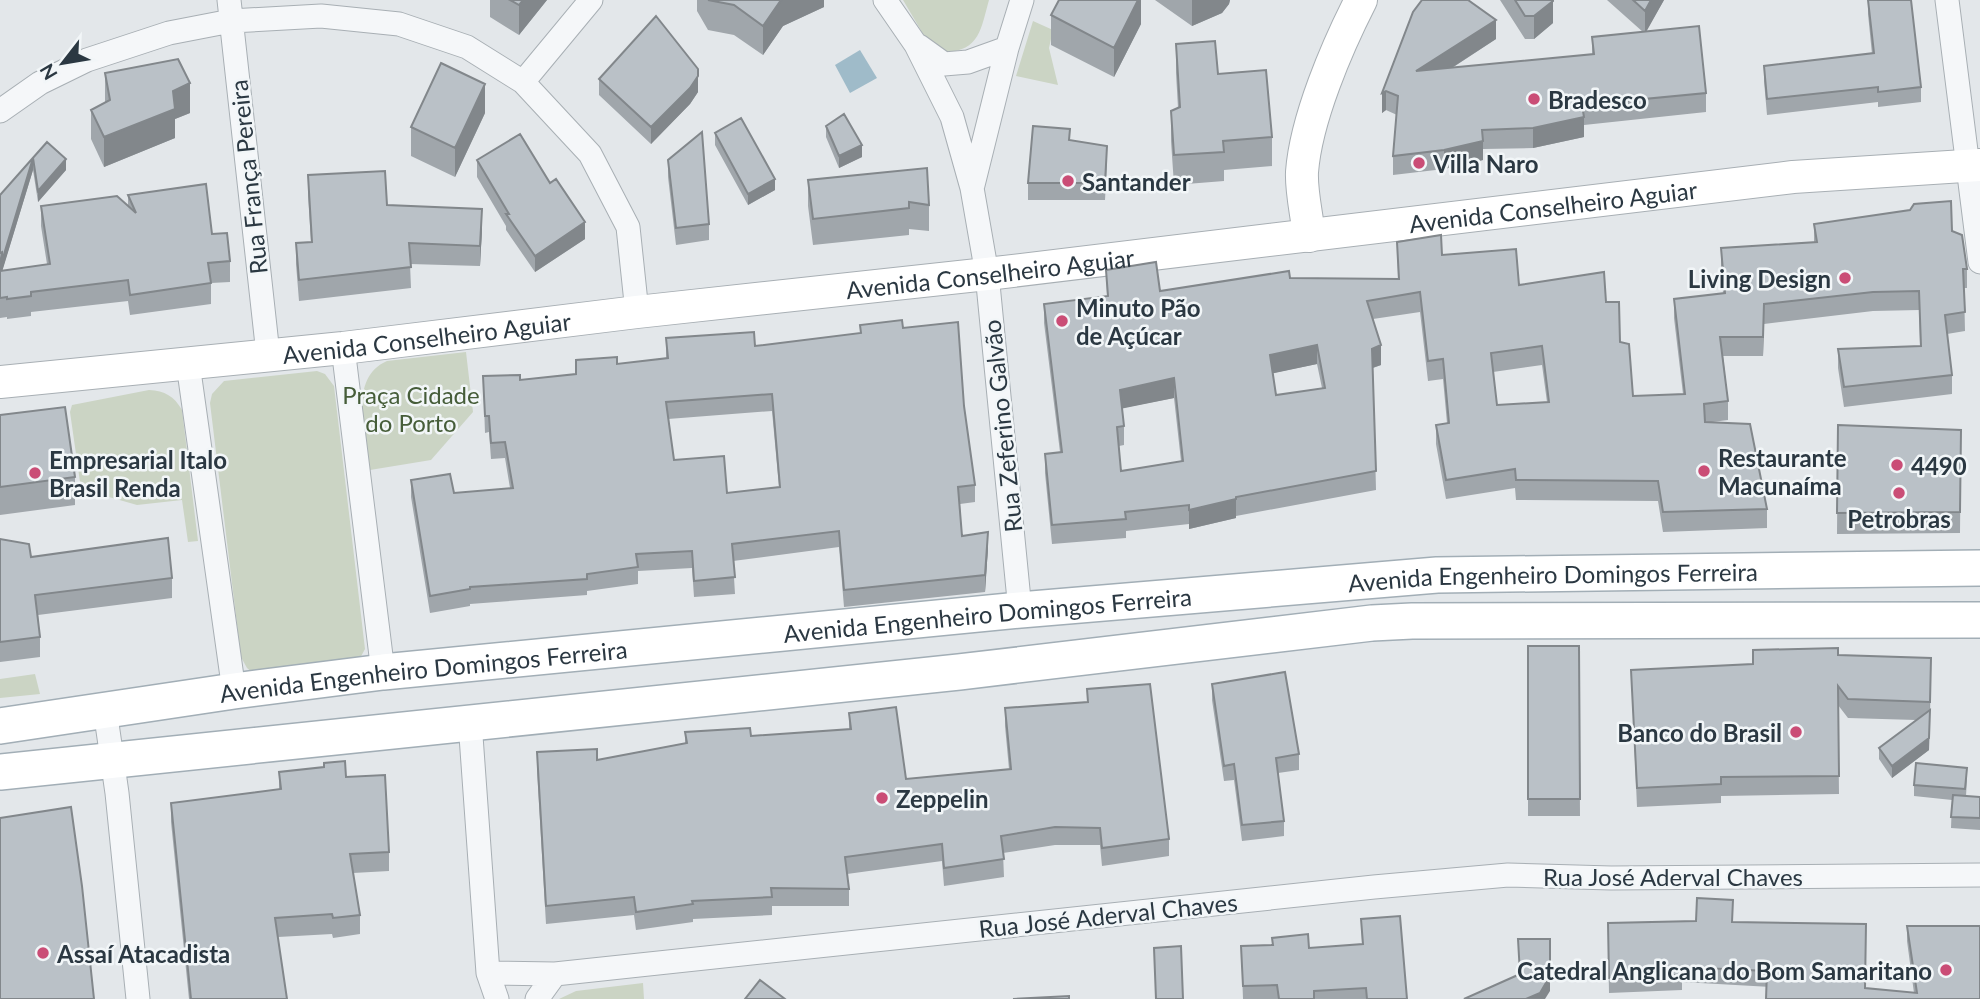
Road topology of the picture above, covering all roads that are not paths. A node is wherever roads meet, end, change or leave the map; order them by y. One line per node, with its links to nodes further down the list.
1 (591, 0): 9 (street)
2 (885, 0): 7 (street, Rua Zeferino Galvão)
3 (1022, 0): 8 (street)
4 (1361, 0): 13 (main road)
5 (1947, 0): 11 (street)
6 (230, 10): 9 (street); 10 (street); 18 (street, Rua França Pereira)
7 (916, 45): 8 (street, Rua Zeferino Galvão); 12 (street, Rua Zeferino Galvão)
8 (1007, 48): 12 (street)
9 (523, 82): 16 (street)
10 (0, 111)
11 (1975, 165): 13 (main road, Avenida Conselheiro Aguiar); 14 (street)
12 (972, 188): 15 (street, Rua Zeferino Galvão)
13 (1309, 236): 15 (main road, Avenida Conselheiro Aguiar)
14 (1980, 262)
15 (987, 274): 16 (main road, Avenida Conselheiro Aguiar); 22 (street, Rua Zeferino Galvão)
16 (637, 312): 17 (main road, Avenida Conselheiro Aguiar)
17 (343, 348): 18 (main road, Avenida Conselheiro Aguiar); 24 (street)
18 (268, 354): 19 (main road, Avenida Conselheiro Aguiar)
19 (188, 364): 20 (main road, Avenida Conselheiro Aguiar); 25 (street)
20 (0, 382)
21 (1980, 568): 22 (main road, Avenida Engenheiro Domingos Ferreira)
22 (1020, 610): 24 (main road, Avenida Engenheiro Domingos Ferreira)
23 (1980, 620): 27 (main road, Avenida Engenheiro Domingos Ferreira)
24 (383, 673): 25 (main road, Avenida Engenheiro Domingos Ferreira)
25 (234, 691): 26 (main road, Avenida Engenheiro Domingos Ferreira)
26 (105, 710): 28 (main road, Avenida Engenheiro Domingos Ferreira); 29 (street)
27 (470, 722): 29 (main road, Avenida Engenheiro Domingos Ferreira); 32 (street)
28 (0, 726)
29 (112, 759): 30 (main road, Avenida Engenheiro Domingos Ferreira); 34 (street)
30 (0, 772)
31 (1980, 875): 33 (street, Rua José Aderval Chaves)
32 (488, 973): 33 (street, Rua José Aderval Chaves); 35 (street)
33 (555, 974): 36 (street)
34 (138, 999)
35 (498, 999)
36 (537, 999)

